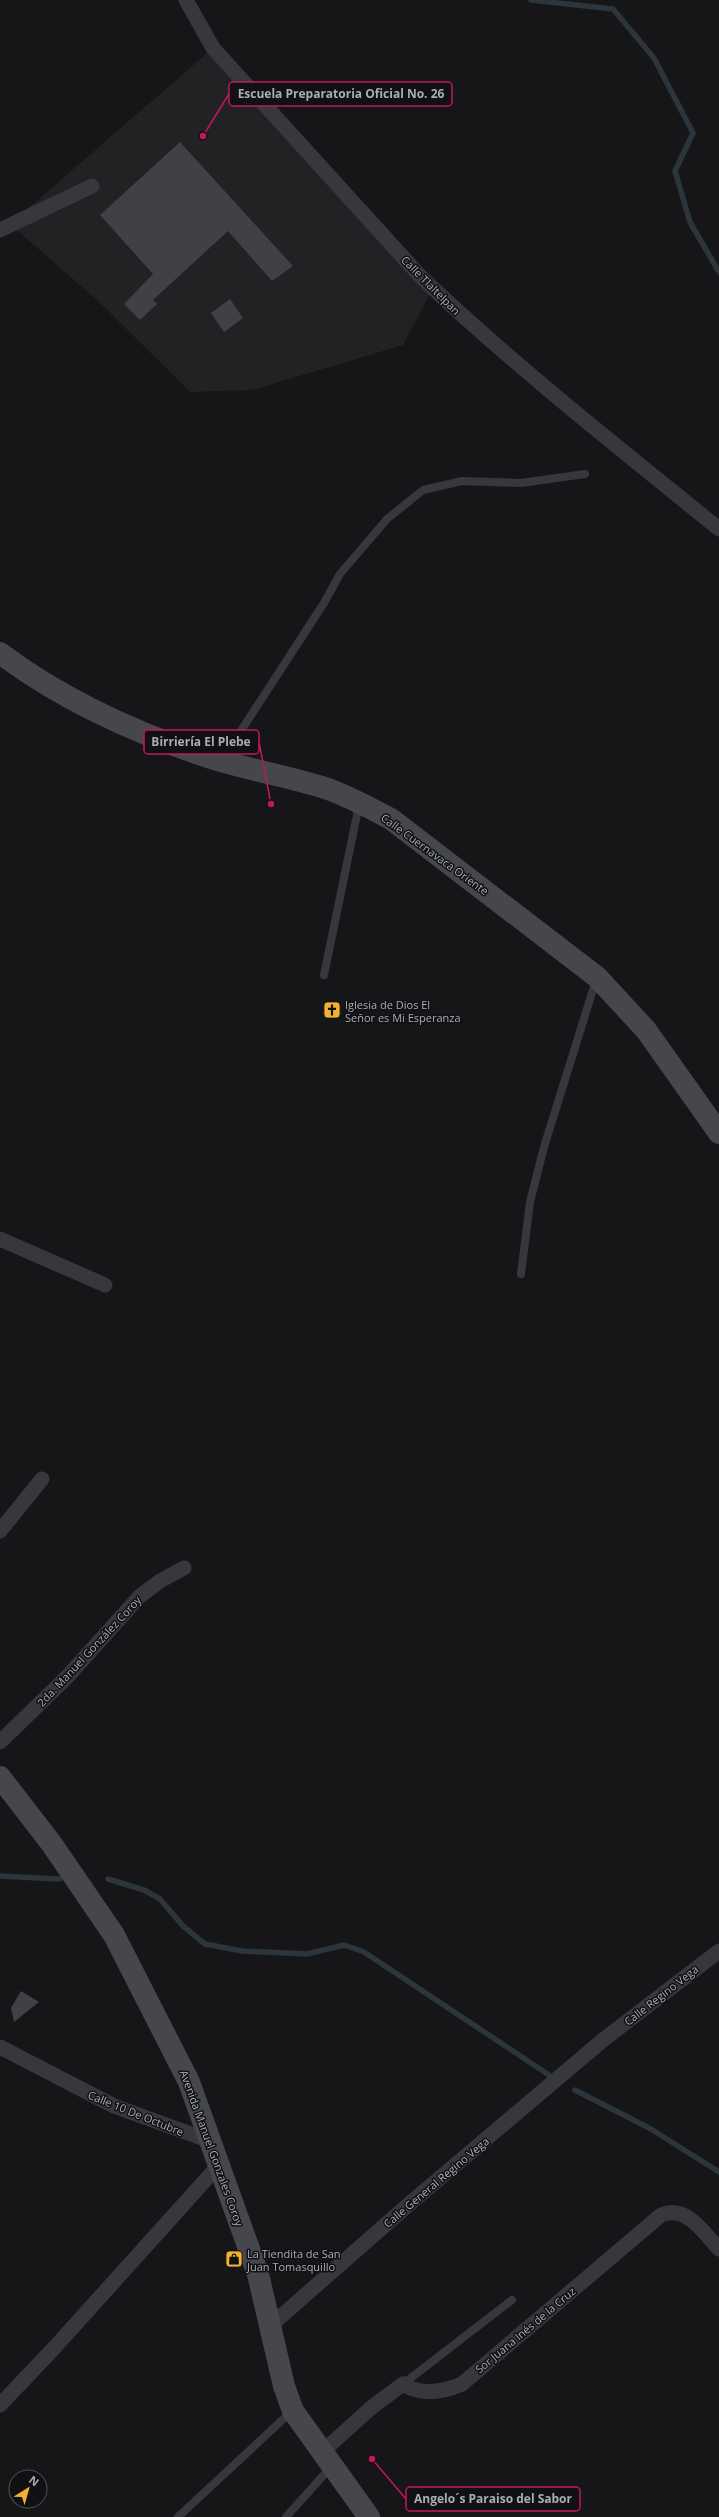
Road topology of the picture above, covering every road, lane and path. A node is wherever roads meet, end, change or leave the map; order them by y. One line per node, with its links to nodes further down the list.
1 (186, 0): 5 (street, Calle Tlaltelpan)
2 (92, 186): 3 (street)
3 (0, 230)
4 (585, 474): 7 (lane)
5 (719, 529)
6 (0, 653): 7 (main road, Calle Cuernavaca Oriente)
7 (221, 760): 8 (main road, Calle Cuernavaca Oriente)
8 (360, 802): 9 (lane); 10 (main road, Calle Cuernavaca Oriente)
9 (324, 975)
10 (597, 977): 11 (main road, Calle Cuernavaca Oriente); 13 (lane)
11 (719, 1133)
12 (0, 1239): 14 (street)
13 (522, 1274)
14 (105, 1286)
15 (42, 1479): 16 (street)
16 (0, 1531)
17 (184, 1568): 18 (street, 2da. Manuel González Coroy)
18 (0, 1742)
19 (0, 1777): 23 (main road, Avenida Manuel Gonzales Coroy)
20 (719, 1951): 21 (street, Calle Regino Vega)
21 (603, 2040): 27 (street, Calle General Regino Vega)
22 (0, 2047): 23 (street, Calle 10 De Octubre)
23 (210, 2141): 24 (main road, Avenida Manuel Gonzales Coroy)
24 (218, 2165): 27 (main road, Avenida Manuel Gonzales Coroy); 29 (street)
25 (719, 2249): 28 (street, Sor Juana Inés de la Cruz)
26 (512, 2300): 28 (lane)
27 (270, 2326): 30 (main road, Avenida Manuel Gonzales Coroy)
28 (403, 2384): 31 (street)
29 (0, 2405)
30 (293, 2410): 31 (main road, Avenida Manuel Gonzales Coroy); 32 (lane)
31 (326, 2460): 33 (lane); 34 (main road, Avenida Manuel Gonzales Coroy)
32 (178, 2517)
33 (286, 2517)
34 (369, 2517)

